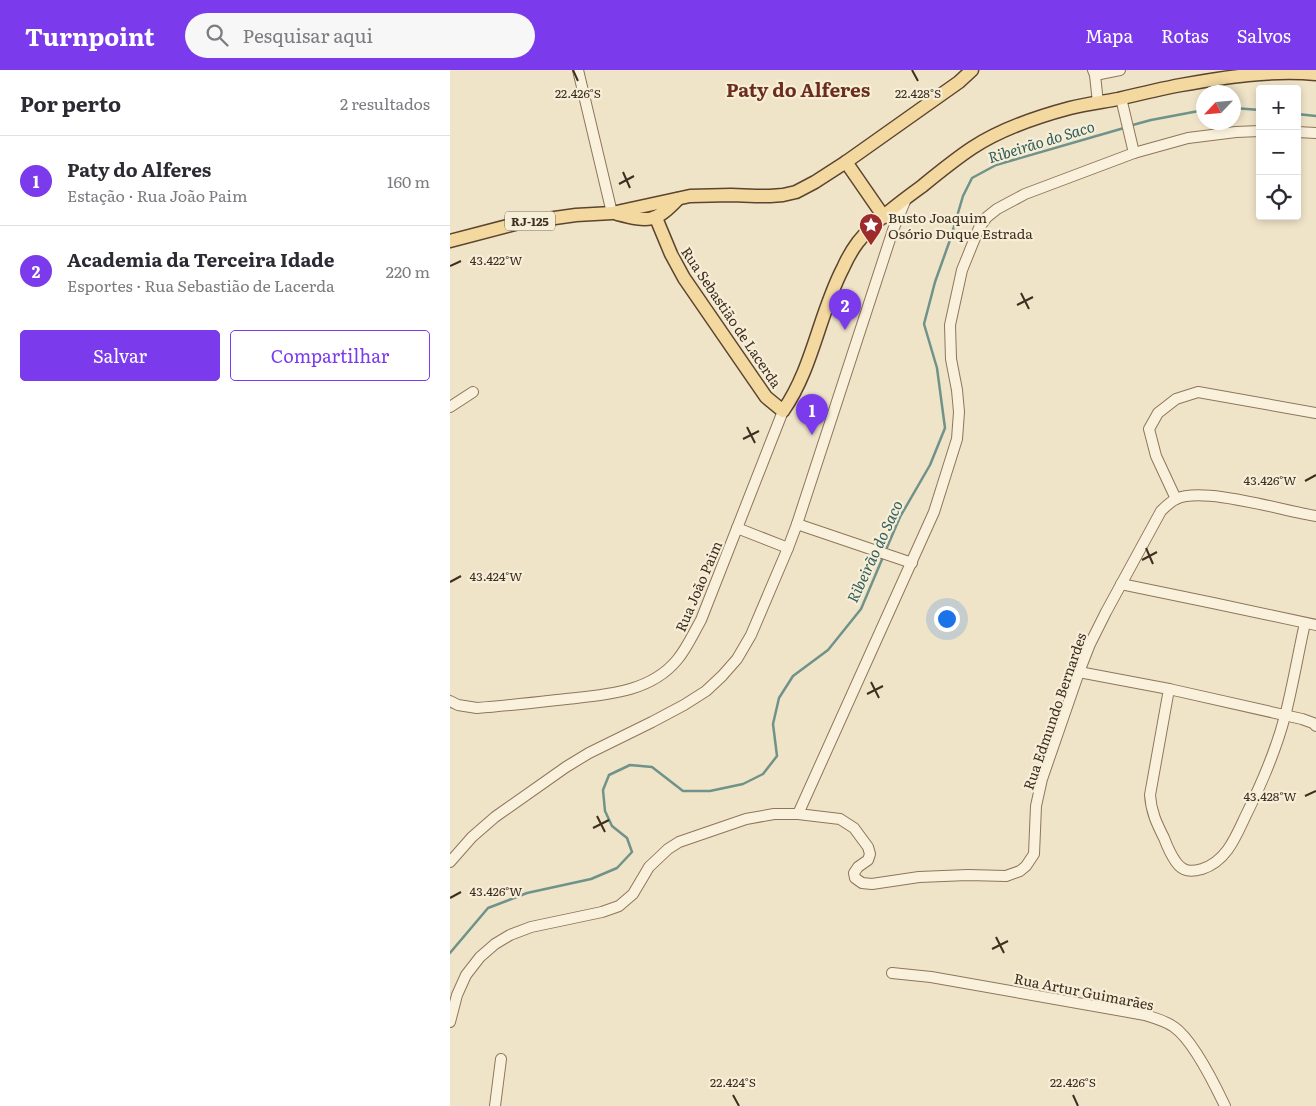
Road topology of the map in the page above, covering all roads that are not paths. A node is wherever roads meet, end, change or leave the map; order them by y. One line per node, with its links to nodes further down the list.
1 (578, 70): 15 (street)
2 (972, 70): 12 (main road)
3 (1120, 70): 4 (street)
4 (1094, 72): 7 (street)
5 (1316, 74): 6 (main road, Rua Sebastião de Lacerda)
6 (1121, 98): 7 (main road, Rua Sebastião de Lacerda); 11 (street)
7 (1098, 102): 14 (main road, Rua Sebastião de Lacerda)
8 (1256, 131): 11 (street)
9 (1301, 132): 10 (street)
10 (1316, 133)
11 (1134, 153): 28 (street)
12 (846, 162): 13 (main road, RJ-125); 16 (main road)
13 (684, 198): 15 (main road, RJ-125); 17 (main road)
14 (906, 198): 16 (main road, Rua Sebastião de Lacerda); 25 (street)
15 (612, 213): 17 (main road, RJ-125); 18 (main road, RJ-125)
16 (884, 216): 21 (main road, Rua Sebastião de Lacerda)
17 (656, 218): 21 (main road, Rua Sebastião de Lacerda)
18 (450, 241)
19 (473, 392): 20 (street)
20 (450, 407)
21 (783, 411): 26 (street, Rua João Paim)
22 (1316, 413): 23 (street)
23 (1176, 499): 24 (street); 29 (street, Rua Edmundo Bernardes)
24 (1316, 516)
25 (797, 524): 27 (street); 28 (street)
26 (737, 528): 27 (street); 34 (street, Rua João Paim)
27 (788, 548): 38 (street)
28 (912, 563): 37 (street)
29 (1120, 584): 30 (street); 32 (street, Rua Edmundo Bernardes)
30 (1305, 623): 31 (street); 35 (street)
31 (1316, 625)
32 (1080, 672): 33 (street); 37 (street, Rua Edmundo Bernardes)
33 (1169, 689): 35 (street); 35 (street)
34 (450, 701)
35 (1285, 716): 36 (street)
36 (1316, 726)
37 (798, 814): 40 (street)
38 (450, 862)
39 (892, 973): 43 (street, Rua Artur Guimarães)
40 (450, 1022)
41 (501, 1059): 42 (street)
42 (495, 1106)
43 (1225, 1106)

